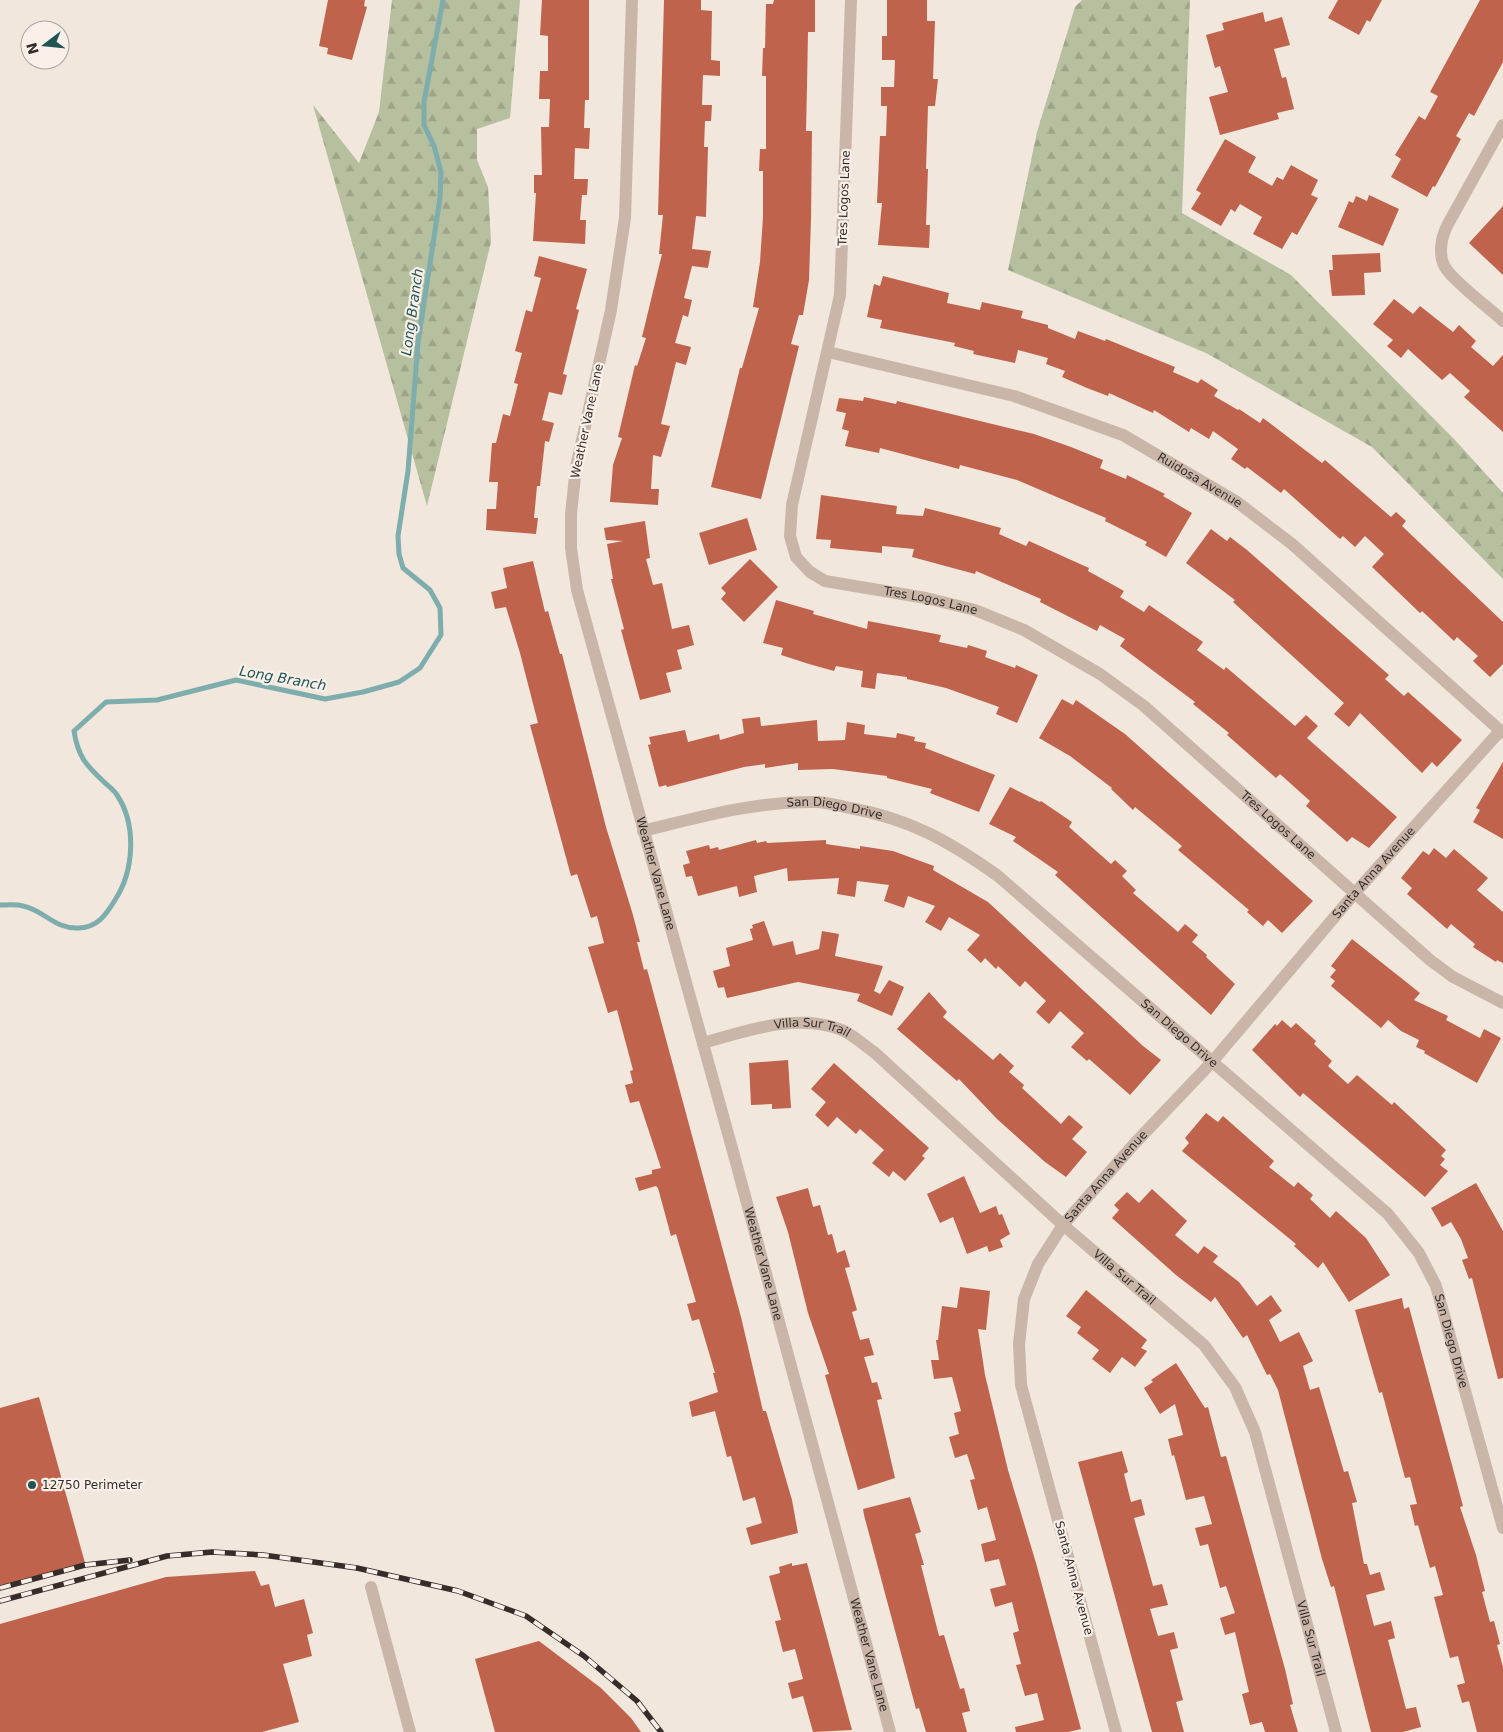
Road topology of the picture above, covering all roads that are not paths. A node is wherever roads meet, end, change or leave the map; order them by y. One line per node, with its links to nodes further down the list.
1 (632, 0): 7 (street, Weather Vane Lane)
2 (851, 0): 5 (street, Tres Logos Lane)
3 (1503, 125): 4 (street)
4 (1503, 321)
5 (828, 352): 6 (street, Ruidosa Avenue); 8 (street, Tres Logos Lane)
6 (1501, 732): 8 (street, Santa Anna Avenue)
7 (643, 831): 10 (street, Weather Vane Lane); 11 (street, San Diego Drive)
8 (1354, 894): 9 (street, Tres Logos Lane); 11 (street, Santa Anna Avenue)
9 (1503, 1003)
10 (703, 1043): 12 (street, Villa Sur Trail); 16 (street, Weather Vane Lane)
11 (1212, 1062): 12 (street, Santa Anna Avenue); 13 (street, San Diego Drive)
12 (1063, 1225): 17 (street, Santa Anna Avenue); 18 (street, Villa Sur Trail)
13 (1503, 1528)
14 (371, 1587): 15 (street)
15 (410, 1732)
16 (890, 1732)
17 (1116, 1732)
18 (1336, 1732)

